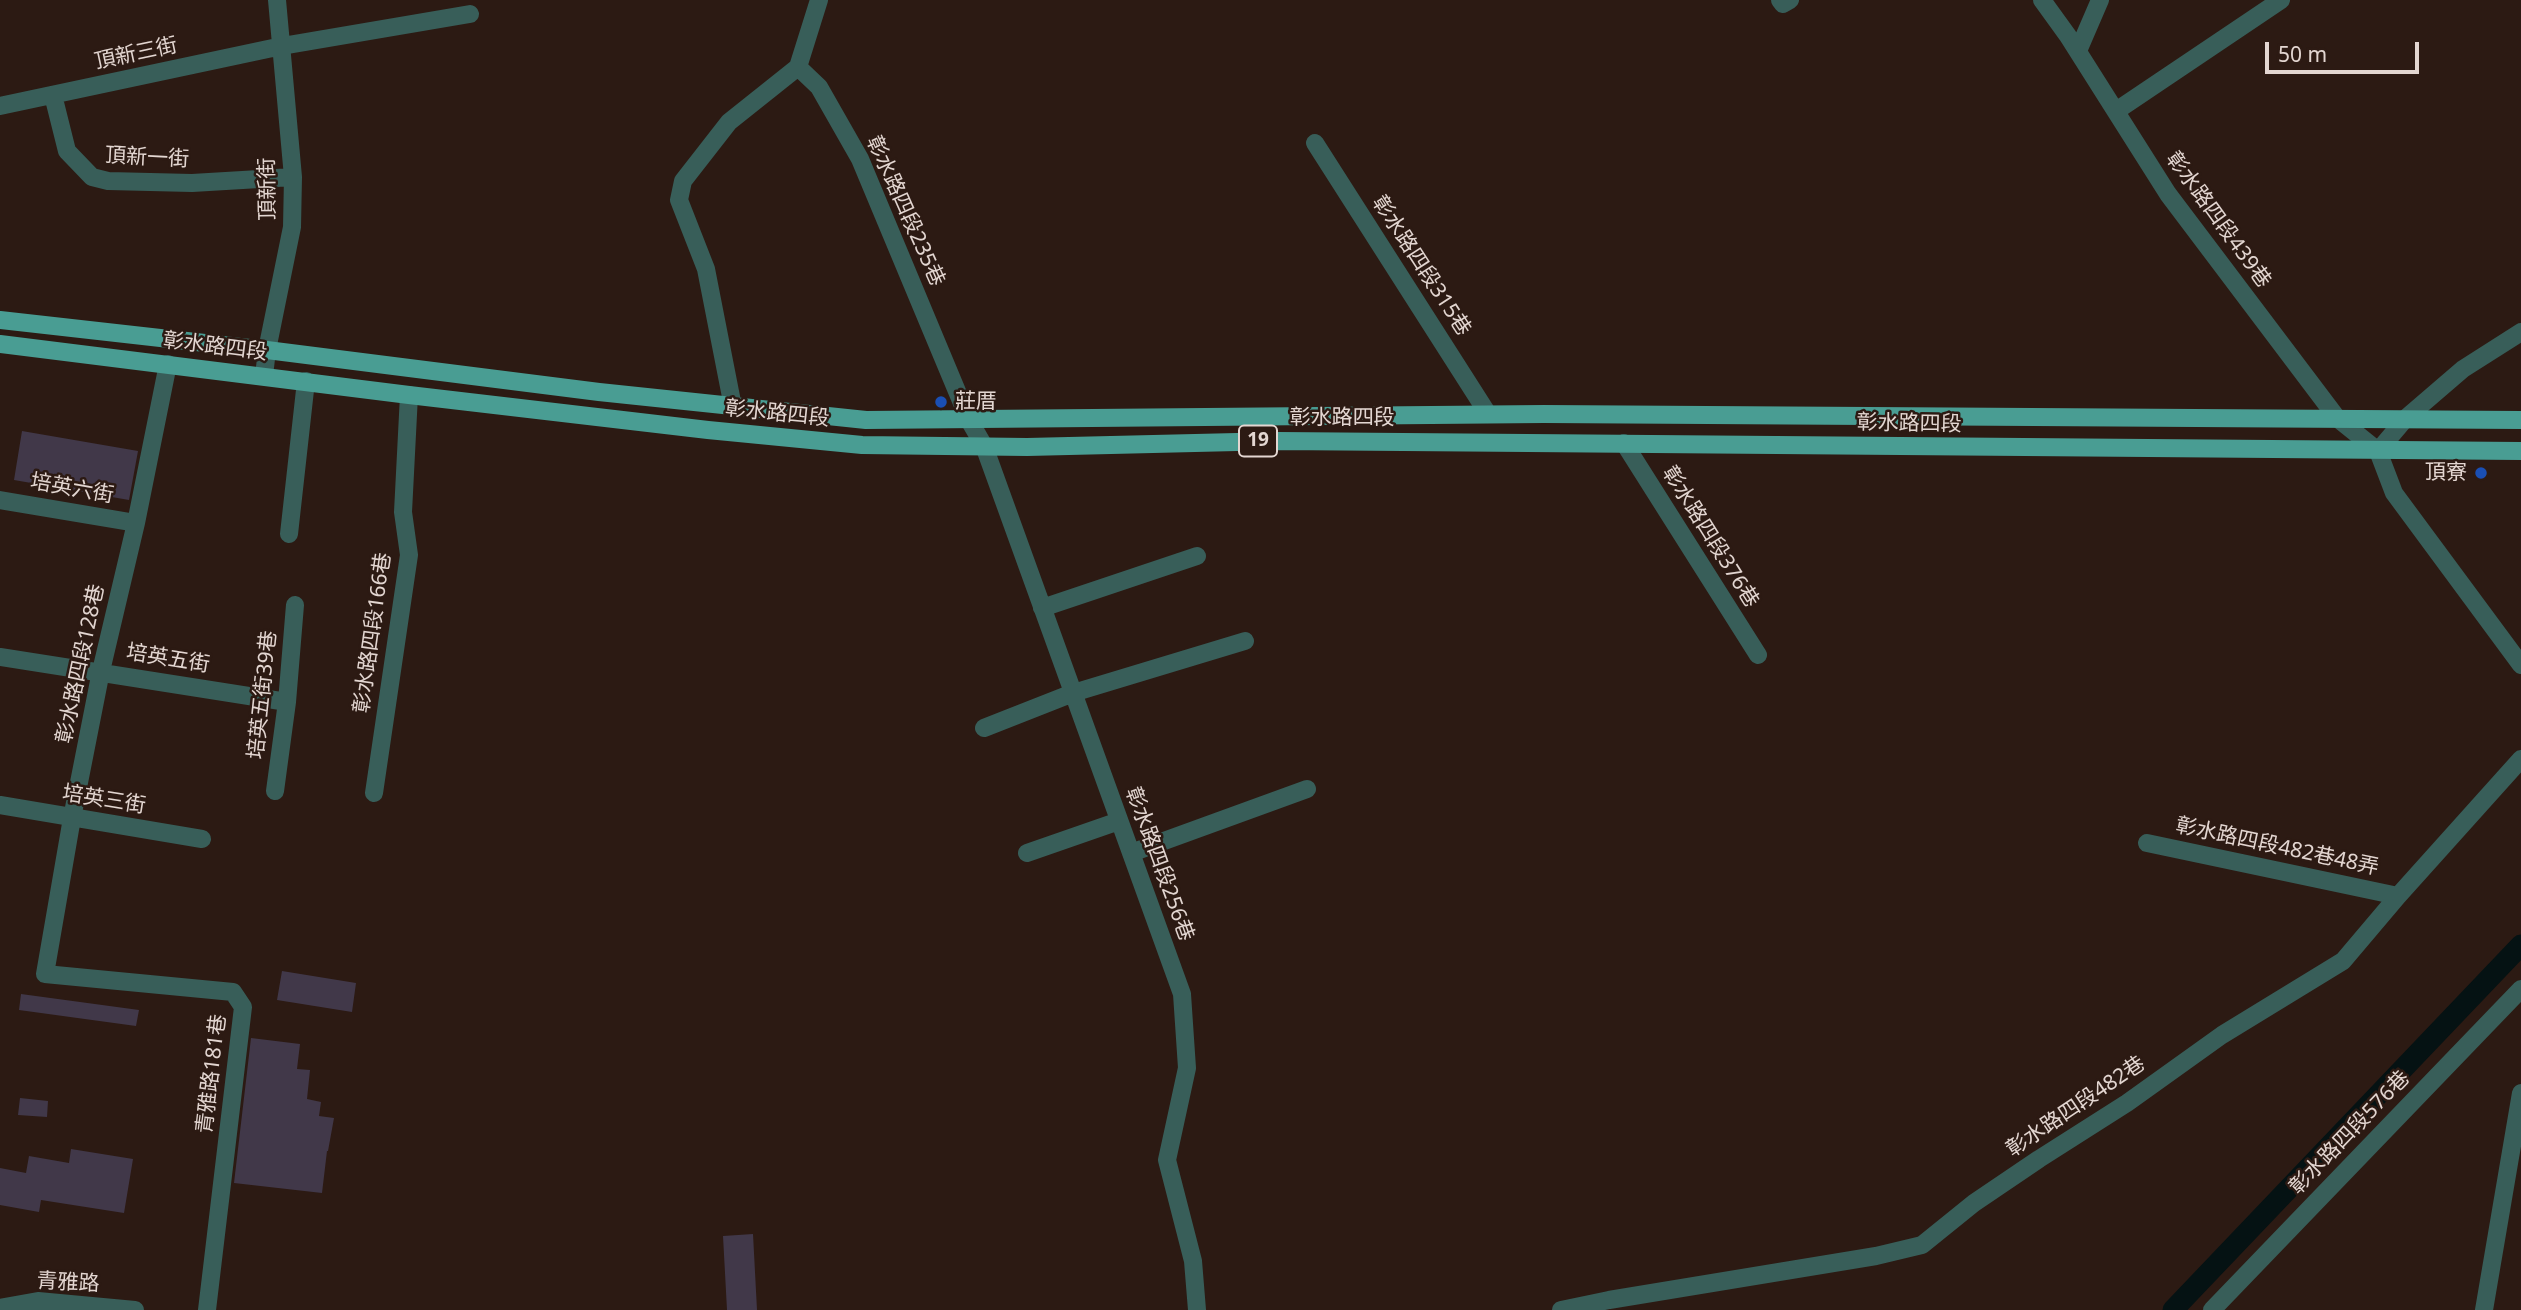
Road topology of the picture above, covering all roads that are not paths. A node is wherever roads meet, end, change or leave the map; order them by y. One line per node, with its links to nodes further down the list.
1 (277, 0): 9 (street, 頂新街)
2 (819, 0): 11 (street)
3 (1780, 0): 4 (street)
4 (1790, 0)
5 (2042, 0): 10 (street, 彰水路四段439巷)
6 (2099, 0): 10 (street)
7 (2281, 0): 14 (street)
8 (470, 14): 9 (street, 頂新三街)
9 (282, 46): 12 (street, 頂新三街); 16 (street, 頂新街)
10 (2078, 51): 14 (street, 彰水路四段439巷)
11 (799, 66): 25 (street); 30 (street, 彰水路四段235巷)
12 (53, 95): 13 (street, 頂新三街); 16 (street, 頂新一街)
13 (0, 106)
14 (2116, 111): 28 (street, 彰水路四段439巷)
15 (1315, 143): 26 (street, 彰水路四段315巷)
16 (293, 177): 20 (street, 頂新街)
17 (0, 320): 20 (main road, 彰水路四段 / 19)
18 (2521, 332): 29 (street)
19 (0, 344): 21 (main road, 彰水路四段 / 19)
20 (267, 350): 22 (street, 頂新街); 25 (main road, 彰水路四段 / 19)
21 (168, 364): 22 (main road, 彰水路四段 / 19); 38 (street, 彰水路四段128巷)
22 (264, 376): 23 (main road, 彰水路四段 / 19)
23 (306, 381): 24 (main road, 彰水路四段 / 19); 39 (street)
24 (409, 395): 34 (main road, 彰水路四段 / 19); 54 (street, 彰水路四段166巷)
25 (733, 407): 30 (main road, 彰水路四段 / 19)
26 (1488, 414): 27 (main road, 彰水路四段 / 19); 30 (main road, 彰水路四段 / 19)
27 (1544, 414): 28 (main road, 彰水路四段 / 19); 32 (main road)
28 (2337, 418): 29 (main road, 彰水路四段 / 19); 35 (street, 彰水路四段439巷)
29 (2406, 418): 31 (main road, 彰水路四段 / 19); 35 (street)
30 (970, 420): 34 (street, 彰水路四段235巷)
31 (2521, 420)
32 (1541, 442): 33 (main road, 彰水路四段 / 19); 34 (main road, 彰水路四段 / 19)
33 (1623, 443): 35 (main road, 彰水路四段 / 19); 44 (street, 彰水路四段376巷)
34 (984, 446): 42 (street, 彰水路四段256巷)
35 (2378, 451): 36 (main road, 彰水路四段 / 19); 46 (street)
36 (2521, 451)
37 (0, 500): 38 (street, 培英六街)
38 (135, 523): 47 (street, 彰水路四段128巷)
39 (289, 534)
40 (1197, 556): 42 (street)
41 (295, 605): 49 (street, 培英五街39巷)
42 (1042, 608): 48 (street, 彰水路四段256巷)
43 (1245, 641): 48 (street)
44 (1758, 655)
45 (0, 657): 47 (street, 培英五街)
46 (2521, 665)
47 (101, 671): 49 (street, 培英五街); 56 (street, 彰水路四段128巷)
48 (1073, 693): 50 (street); 57 (street, 彰水路四段256巷)
49 (287, 702): 53 (street, 培英五街39巷)
50 (984, 728)
51 (2521, 760): 62 (street, 彰水路四段482巷)
52 (1307, 789): 61 (street)
53 (275, 791)
54 (374, 793)
55 (0, 805): 56 (street, 培英三街)
56 (72, 818): 58 (street, 培英三街); 63 (street, 彰水路四段128巷)
57 (1119, 821): 60 (street); 61 (street, 彰水路四段256巷)
58 (202, 839)
59 (2147, 843): 62 (street, 彰水路四段482巷48弄)
60 (1027, 853)
61 (1131, 853): 69 (street, 彰水路四段256巷)
62 (2398, 896): 70 (street, 彰水路四段482巷)
63 (46, 974): 68 (street, 青雅路181巷)
64 (2521, 989): 71 (street, 彰水路四段576巷)
65 (2521, 1093): 72 (street)
66 (0, 1308): 67 (street, 青雅路)
67 (135, 1310)
68 (207, 1310)
69 (1197, 1310)
70 (1560, 1310)
71 (2212, 1310)
72 (2484, 1310)

